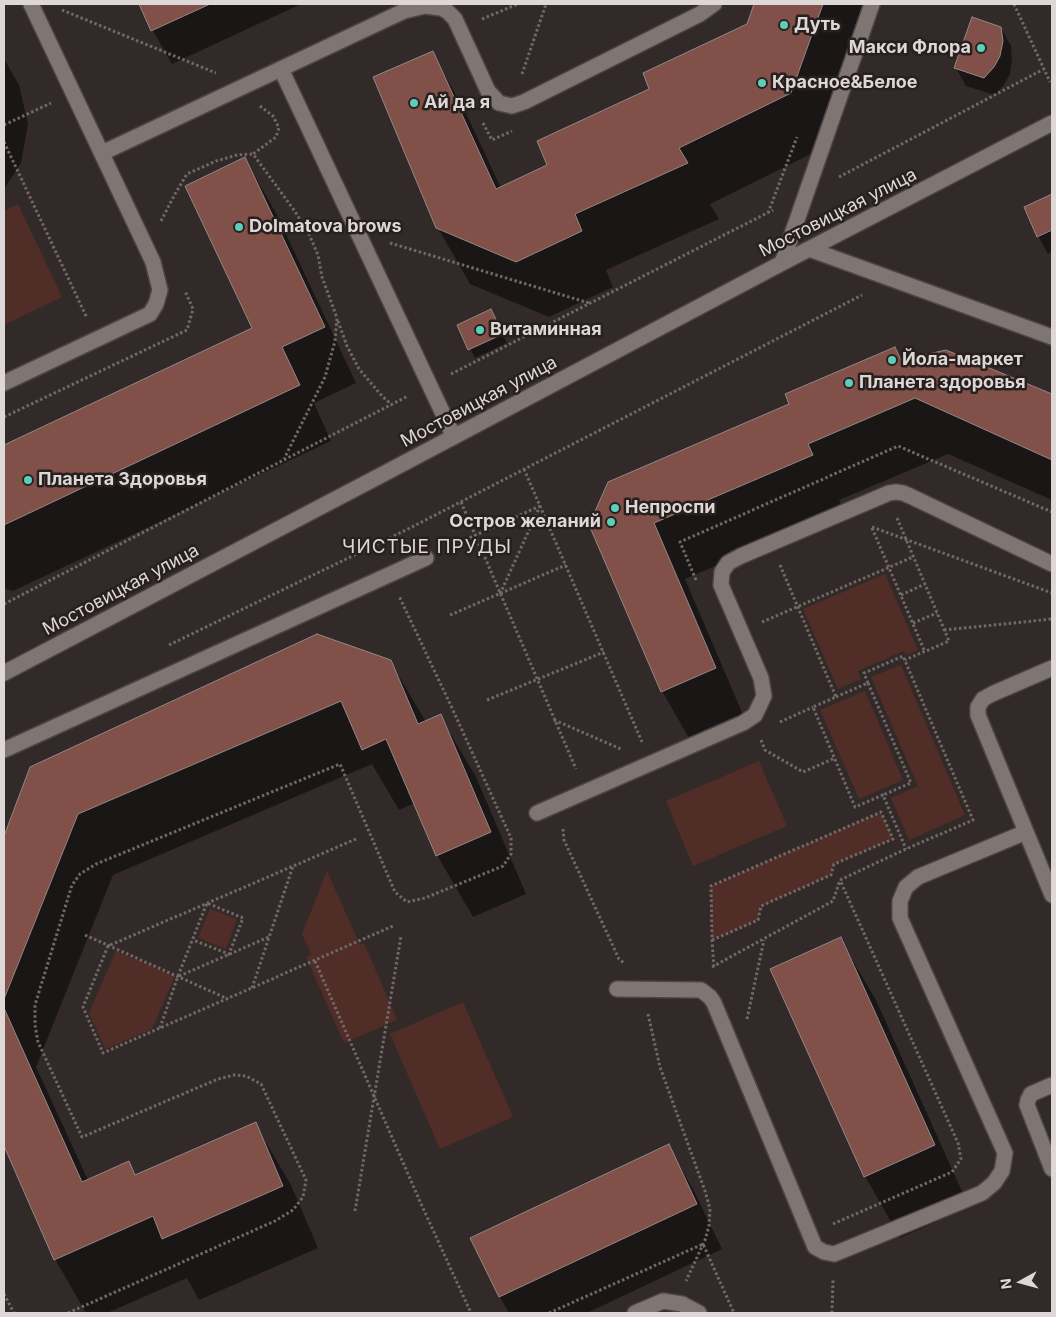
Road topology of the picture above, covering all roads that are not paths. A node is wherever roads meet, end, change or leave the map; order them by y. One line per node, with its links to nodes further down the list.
1 (31, 4): 6 (street)
2 (714, 4): 4 (street)
3 (872, 4): 8 (street)
4 (281, 69): 6 (street); 11 (street)
5 (1052, 123): 7 (street, Мостовицкая улица)
6 (102, 153): 10 (street)
7 (809, 249): 8 (street, Мостовицкая улица); 9 (street)
8 (782, 263): 11 (street, Мостовицкая улица)
9 (1052, 337)
10 (4, 383)
11 (454, 436): 15 (street, Мостовицкая улица)
12 (426, 558): 16 (street)
13 (1052, 564): 17 (street)
14 (1052, 668): 18 (street)
15 (4, 673)
16 (4, 750)
17 (537, 813)
18 (1026, 832): 19 (street); 20 (street)
19 (1052, 895)
20 (617, 989)
21 (1052, 1085): 22 (street)
22 (1052, 1169)
23 (635, 1313): 24 (street)
24 (699, 1313)

